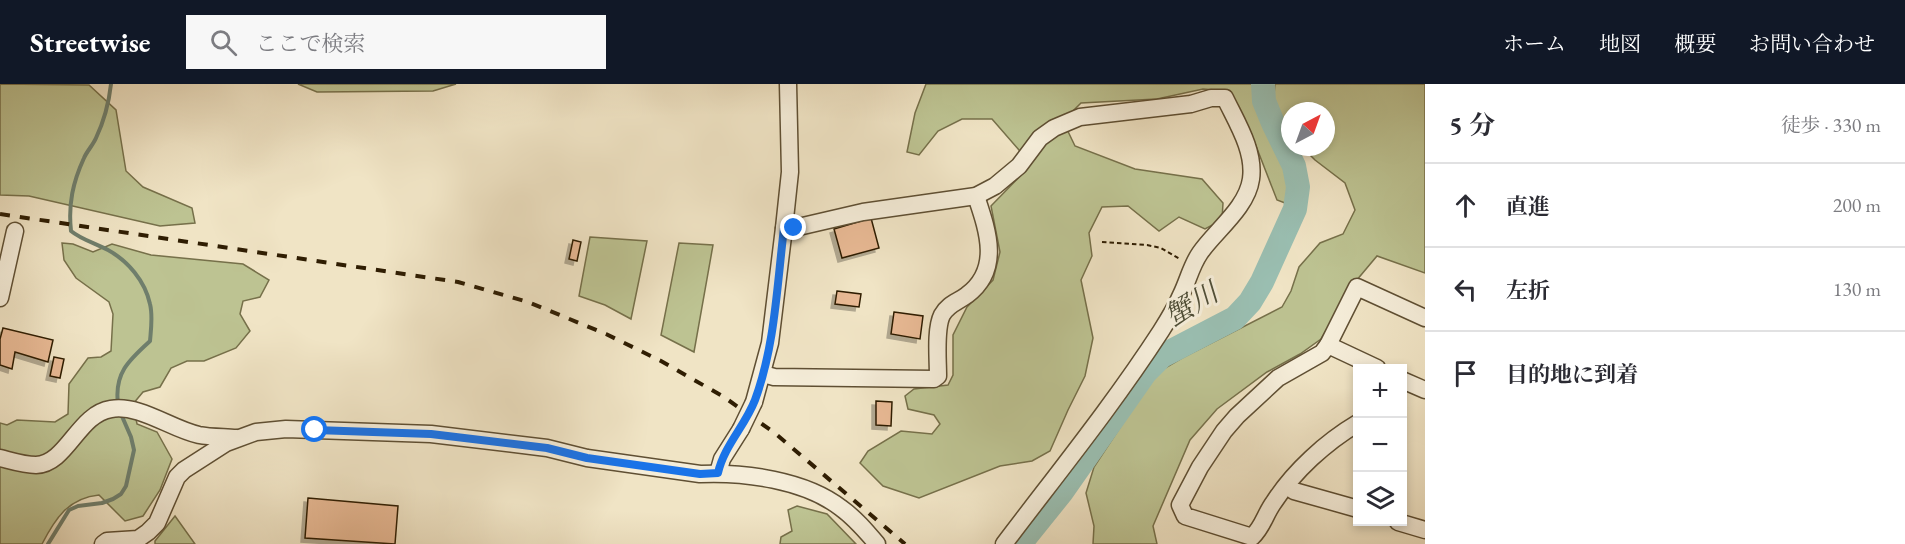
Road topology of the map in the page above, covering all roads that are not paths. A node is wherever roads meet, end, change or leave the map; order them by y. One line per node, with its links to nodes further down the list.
1 (788, 84): 3 (street)
2 (976, 196): 3 (street); 9 (street); 23 (street)
3 (784, 228): 9 (street)
4 (15, 231): 5 (street)
5 (0, 298)
6 (1425, 318): 7 (street)
7 (1328, 345): 8 (street); 20 (street)
8 (1367, 364)
9 (763, 374): 15 (street, bridge)
10 (1407, 382): 11 (street)
11 (1425, 390)
12 (1353, 426): 16 (street)
13 (236, 438): 14 (street); 15 (street); 21 (street)
14 (0, 458)
15 (718, 473): 22 (street)
16 (1287, 486): 17 (street); 20 (street)
17 (1353, 508)
18 (1407, 525): 19 (street)
19 (1425, 530)
20 (1253, 540)
21 (103, 544)
22 (877, 544)
23 (1004, 544)

